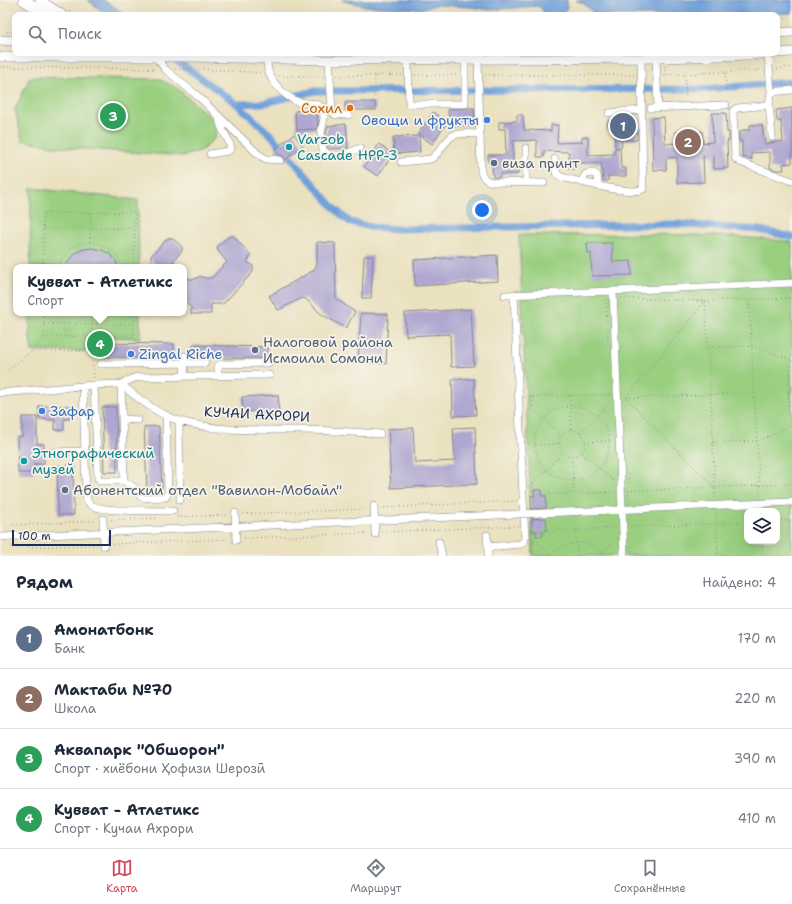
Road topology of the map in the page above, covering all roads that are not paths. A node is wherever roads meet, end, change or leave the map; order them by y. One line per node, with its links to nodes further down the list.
1 (24, 0): 3 (highway)
2 (38, 0): 4 (highway)
3 (42, 12)
4 (56, 12)
5 (792, 32): 6 (main road)
6 (780, 33)
7 (0, 40): 8 (main road)
8 (12, 41)
9 (792, 52): 10 (main road)
10 (780, 53)
11 (712, 56): 18 (main road)
12 (769, 56): 24 (street)
13 (0, 57): 16 (main road)
14 (273, 57): 15 (main road); 16 (main road); 33 (street)
15 (315, 57): 22 (main road)
16 (156, 58): 30 (street)
17 (641, 58): 18 (main road); 21 (main road); 27 (street)
18 (656, 58): 25 (street)
19 (408, 59): 20 (main road); 20 (street); 22 (main road)
20 (465, 59): 21 (main road)
21 (478, 59): 31 (street)
22 (329, 60): 29 (street)
23 (792, 90): 24 (street)
24 (771, 91): 26 (street)
25 (726, 105)
26 (769, 105): 32 (street); 39 (street)
27 (642, 110): 28 (street); 43 (street)
28 (610, 113)
29 (348, 115)
30 (219, 116): 35 (street); 36 (street)
31 (480, 134): 38 (street); 41 (street)
32 (772, 137)
33 (360, 148)
34 (526, 148): 41 (street)
35 (210, 154)
36 (280, 160)
37 (555, 160): 40 (street)
38 (401, 162)
39 (792, 181)
40 (581, 182): 43 (street); 43 (street)
41 (526, 183): 42 (street)
42 (544, 183)
43 (598, 186)
44 (792, 282): 45 (street)
45 (612, 291): 47 (street); 70 (street)
46 (505, 295): 47 (street)
47 (514, 295): 73 (street)
48 (185, 359): 49 (street); 51 (street); 53 (street)
49 (205, 363)
50 (268, 363): 54 (street)
51 (101, 364)
52 (269, 375): 54 (street)
53 (184, 376): 54 (street); 55 (street)
54 (218, 376)
55 (121, 384): 56 (street); 59 (street, КУЧАИ АХРОРИ); 60 (street)
56 (94, 385): 57 (street); 66 (street)
57 (83, 386): 58 (street); 64 (street)
58 (0, 393)
59 (166, 415): 62 (street, КУЧАИ АХРОРИ); 66 (street)
60 (122, 419): 61 (street); 66 (street)
61 (138, 420)
62 (179, 421): 63 (street, КУЧАИ АХРОРИ); 67 (street)
63 (380, 434)
64 (85, 451): 65 (street); 71 (street)
65 (52, 452)
66 (124, 481)
67 (180, 500)
68 (792, 502): 70 (street)
69 (374, 508): 75 (street)
70 (622, 510): 73 (street); 87 (street)
71 (173, 514)
72 (235, 514): 76 (street)
73 (528, 514): 75 (street); 84 (street)
74 (103, 520): 77 (street)
75 (375, 520): 76 (street); 78 (street)
76 (235, 526): 77 (street); 81 (street)
77 (104, 532): 80 (street); 83 (street)
78 (375, 533)
79 (487, 535): 84 (street)
80 (0, 537)
81 (236, 539)
82 (439, 542): 85 (street)
83 (104, 545)
84 (488, 547): 86 (street)
85 (442, 556)
86 (488, 556)
87 (624, 556)

